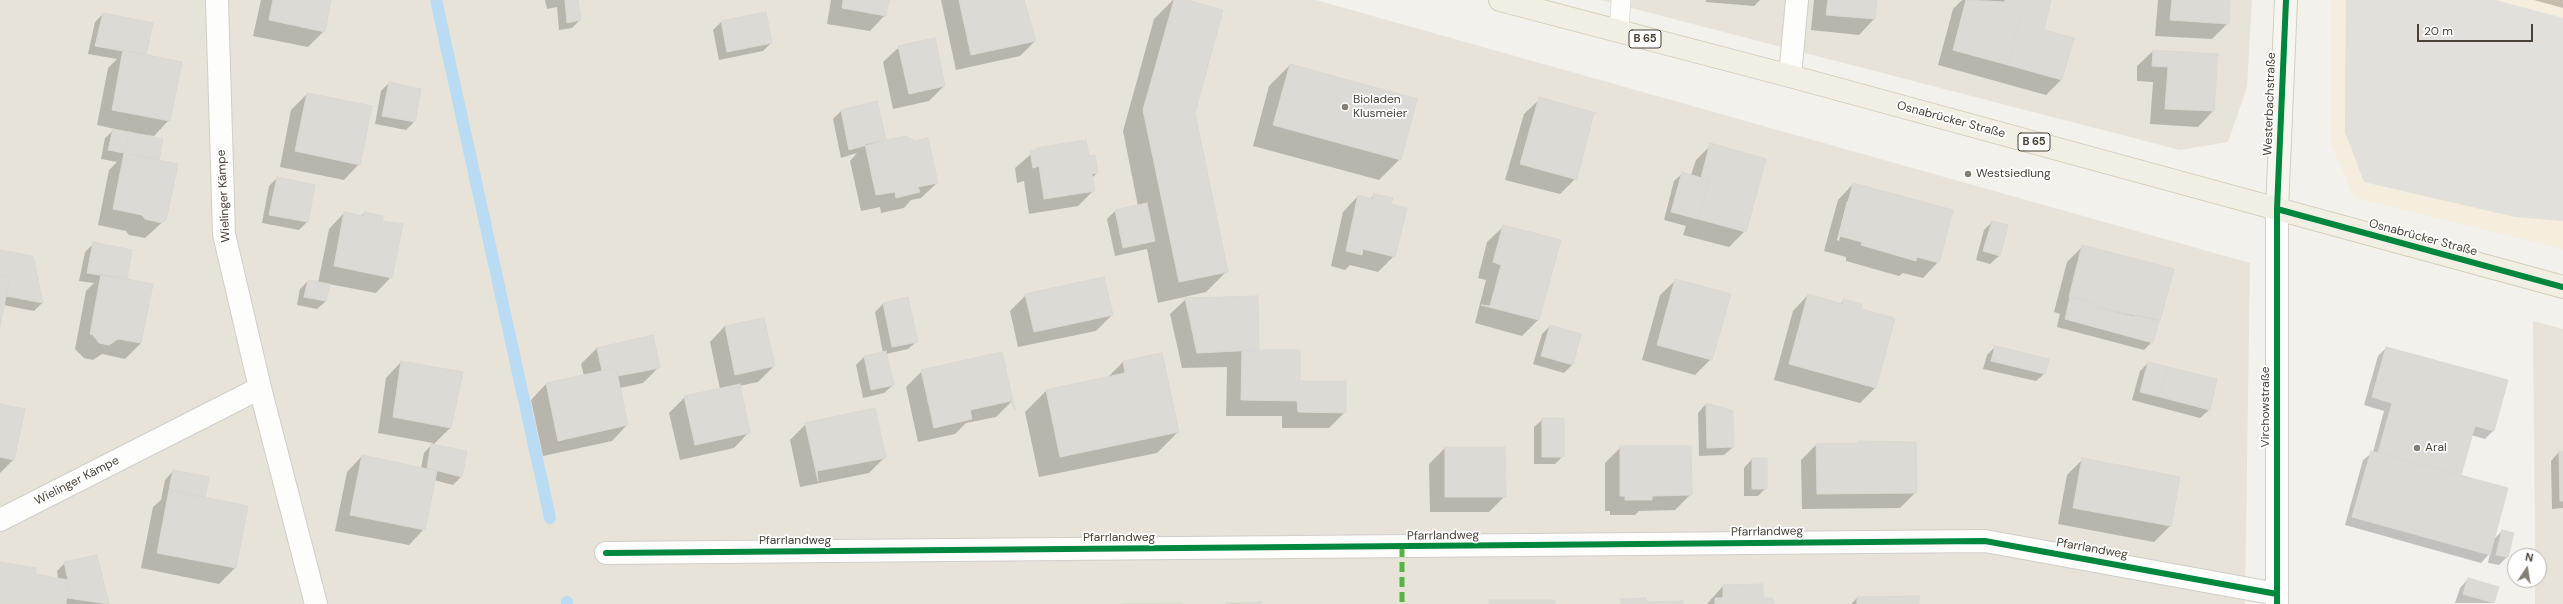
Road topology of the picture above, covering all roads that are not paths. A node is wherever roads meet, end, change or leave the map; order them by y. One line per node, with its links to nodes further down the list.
1 (217, 0): 10 (street, Wielinger Kämpe)
2 (1500, 0): 6 (main road, Osnabrücker Straße / B 65)
3 (1621, 0): 6 (lane)
4 (1797, 0): 7 (street)
5 (2286, 0): 8 (main road, Westerbachstraße)
6 (1619, 32): 7 (main road, Osnabrücker Straße / B 65)
7 (1790, 76): 8 (main road, Osnabrücker Straße / B 65)
8 (2277, 209): 9 (main road, Osnabrücker Straße / B 65); 13 (street, Virchowstraße)
9 (2563, 287)
10 (260, 388): 11 (street, Wielinger Kämpe); 14 (street, Wielinger Kämpe)
11 (0, 520)
12 (606, 553): 13 (street, Pfarrlandweg)
13 (2277, 599)
14 (316, 604)

